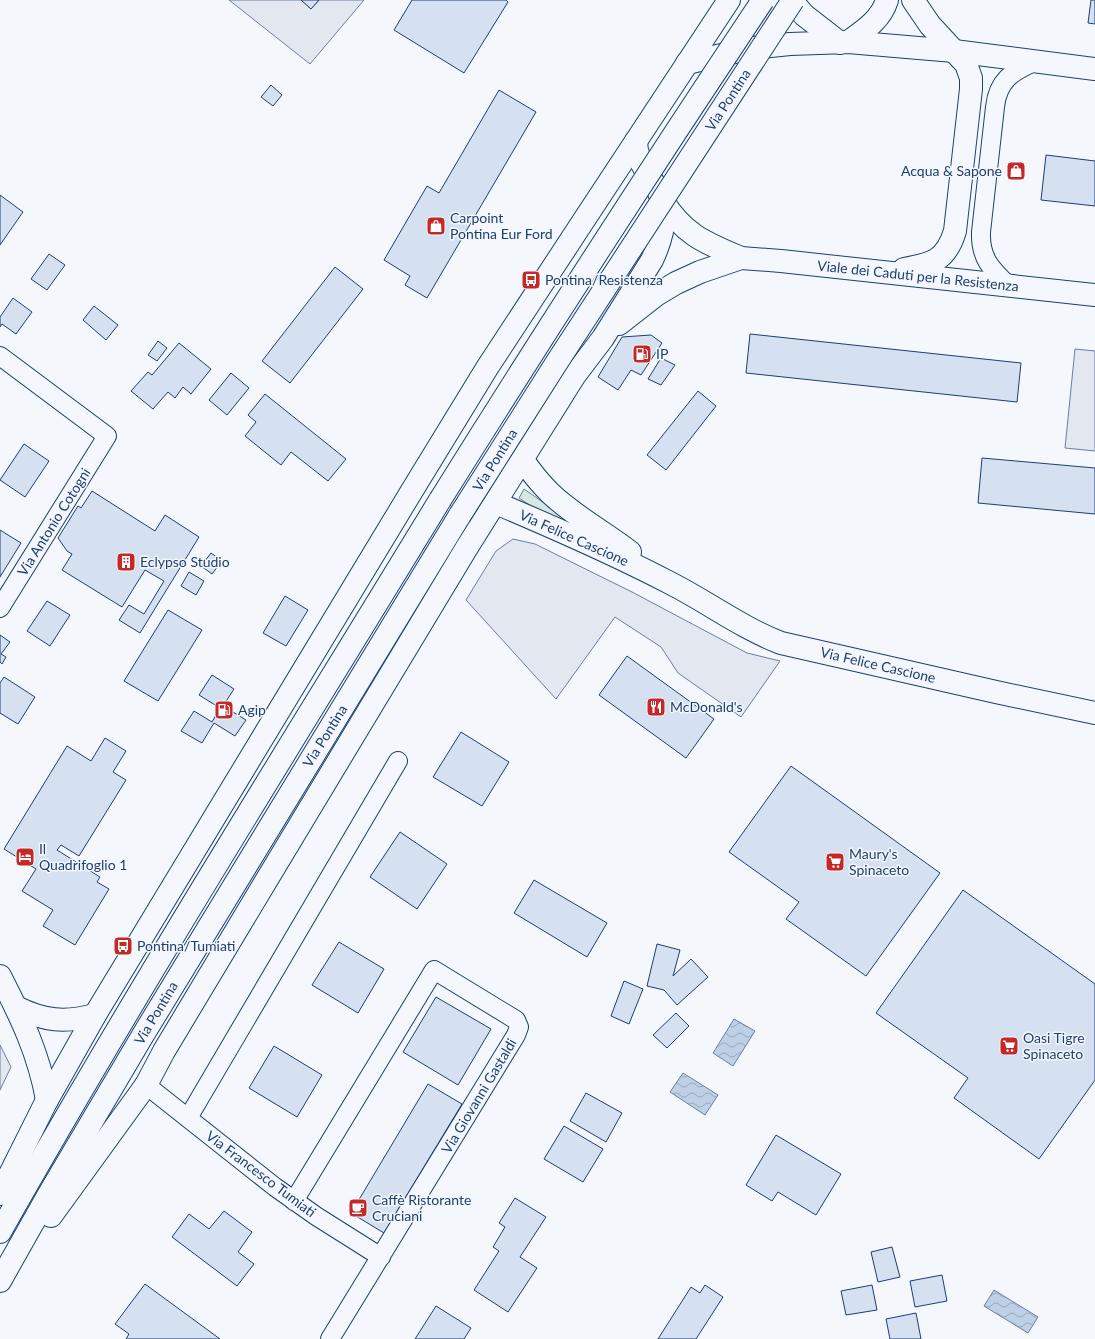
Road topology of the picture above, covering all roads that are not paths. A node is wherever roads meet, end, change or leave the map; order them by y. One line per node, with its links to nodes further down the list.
1 (729, 0): 9 (main road)
2 (763, 0): 34 (main road, Via Pontina, bridge)
3 (792, 0): 6 (main road); 36 (main road, Via Pontina, bridge)
4 (887, 0): 6 (main road)
5 (913, 0): 7 (main road)
6 (844, 43): 7 (main road); 9 (main road)
7 (954, 51): 8 (main road); 15 (main road)
8 (1034, 62): 10 (main road); 16 (street)
9 (687, 63): 11 (main road)
10 (1095, 69)
11 (636, 141): 12 (main road); 13 (main road, Via Pontina)
12 (608, 182): 13 (main road); 28 (main road)
13 (659, 192): 14 (main road, Via Pontina); 18 (main road, Via Pontina)
14 (741, 258): 15 (main road, Viale dei Caduti per la Resistenza); 18 (main road, Via Pontina)
15 (887, 273): 16 (main road, Viale dei Caduti per la Resistenza)
16 (1009, 286): 17 (main road, Viale dei Caduti per la Resistenza)
17 (1095, 295)
18 (603, 338): 20 (main road, Via Pontina)
19 (0, 356): 23 (street, Via Antonio Cotogni)
20 (523, 460): 21 (main road, Via Pontina); 22 (main road, Via Felice Cascione)
21 (496, 503): 22 (main road, Via Felice Cascione); 29 (main road, Via Pontina)
22 (673, 584): 24 (main road, Via Felice Cascione)
23 (0, 608)
24 (1095, 714)
25 (398, 761): 31 (street)
26 (0, 976): 27 (main road)
27 (16, 1007): 28 (main road); 30 (main road)
28 (95, 1015): 30 (main road)
29 (146, 1085): 31 (street, Via Francesco Tumiati); 37 (main road, Via Pontina)
30 (47, 1100): 32 (main road)
31 (188, 1118): 33 (street, Via Francesco Tumiati)
32 (0, 1194)
33 (294, 1201): 35 (street, Via Francesco Tumiati); 35 (street, Via Giovanni Gastaldi)
34 (0, 1232)
35 (381, 1257): 38 (street, Via Giovanni Gastaldi)
36 (0, 1281)
37 (0, 1297)
38 (330, 1339)

